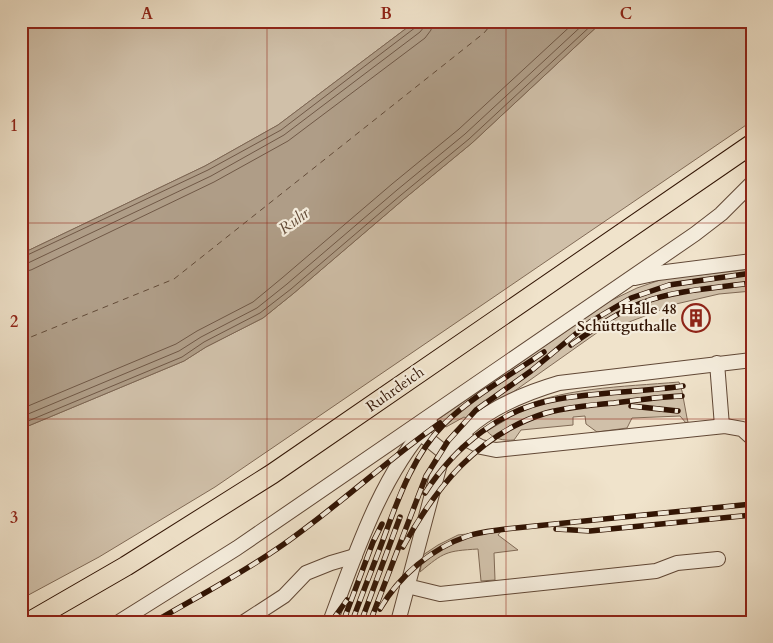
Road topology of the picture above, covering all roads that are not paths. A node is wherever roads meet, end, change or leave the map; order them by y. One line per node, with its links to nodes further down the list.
1 (752, 144): 16 (main road, Ruhrdeich)
2 (752, 183): 4 (lane)
3 (752, 261): 4 (lane)
4 (625, 282): 7 (lane)
5 (752, 360): 6 (lane)
6 (717, 363): 8 (lane); 10 (lane)
7 (446, 404): 9 (lane); 17 (lane)
8 (722, 426): 10 (lane); 11 (lane)
9 (420, 433): 12 (lane); 13 (lane)
10 (460, 436): 12 (lane)
11 (751, 436)
12 (445, 454): 15 (lane)
13 (355, 556): 18 (lane); 19 (lane)
14 (718, 559): 15 (lane)
15 (408, 586): 20 (lane)
16 (29, 622)
17 (119, 622)
18 (244, 622)
19 (330, 622)
20 (398, 622)

